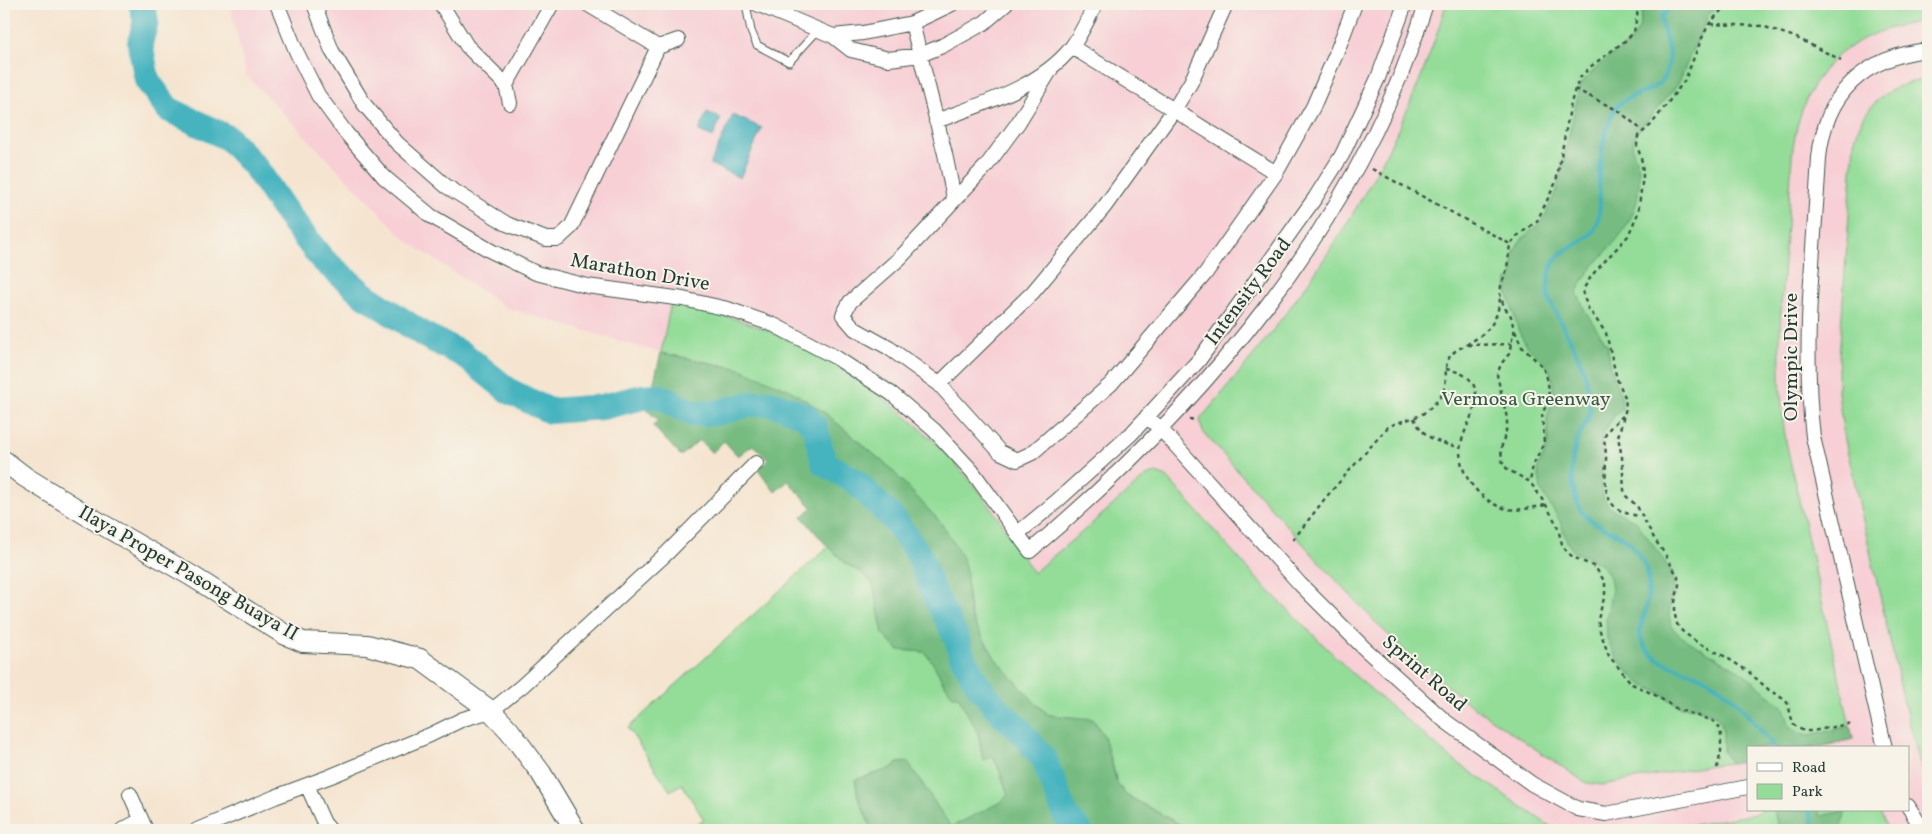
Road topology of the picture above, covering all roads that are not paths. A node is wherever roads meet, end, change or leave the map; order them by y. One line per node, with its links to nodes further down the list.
1 (278, 4): 35 (street, Marathon Drive)
2 (314, 4): 19 (street)
3 (441, 4): 24 (street)
4 (552, 4): 24 (street)
5 (587, 4): 19 (street)
6 (746, 4): 16 (lane)
7 (758, 4): 16 (street)
8 (952, 4): 15 (street)
9 (1006, 4): 22 (street)
10 (1096, 4): 20 (street)
11 (1226, 4): 26 (street)
12 (1355, 4): 28 (street)
13 (1405, 4): 31 (street, Intensity Road)
14 (1426, 4): 32 (street, Intensity Road)
15 (912, 23): 17 (street); 22 (street)
16 (818, 30): 17 (street)
17 (833, 36): 22 (street)
18 (678, 40): 19 (street)
19 (658, 47)
20 (1072, 47): 23 (street); 26 (street)
21 (1928, 50): 38 (street, Olympic Drive)
22 (920, 55): 27 (street)
23 (1051, 69): 27 (street); 29 (street)
24 (506, 85): 25 (street)
25 (510, 103)
26 (1174, 110): 28 (street); 30 (street)
27 (936, 120): 29 (street)
28 (1276, 173): 30 (street)
29 (954, 198): 30 (street)
30 (939, 384)
31 (1147, 416): 32 (street, Sprint Road); 35 (street, Intensity Road)
32 (1161, 430): 36 (street, Intensity Road); 40 (street, Sprint Road)
33 (4, 461): 37 (street, Ilaya Proper Pasong Buaya II)
34 (756, 463): 37 (street)
35 (1018, 533): 36 (street, Marathon Drive)
36 (1030, 551)
37 (491, 711): 39 (street); 47 (street, Ilaya Proper Pasong Buaya II)
38 (1885, 746)
39 (308, 785): 45 (street); 46 (street)
40 (1747, 787)
41 (130, 794): 43 (street)
42 (1910, 809): 48 (street)
43 (144, 825): 44 (street)
44 (122, 830)
45 (197, 830)
46 (330, 830)
47 (575, 830)
48 (1923, 830)

